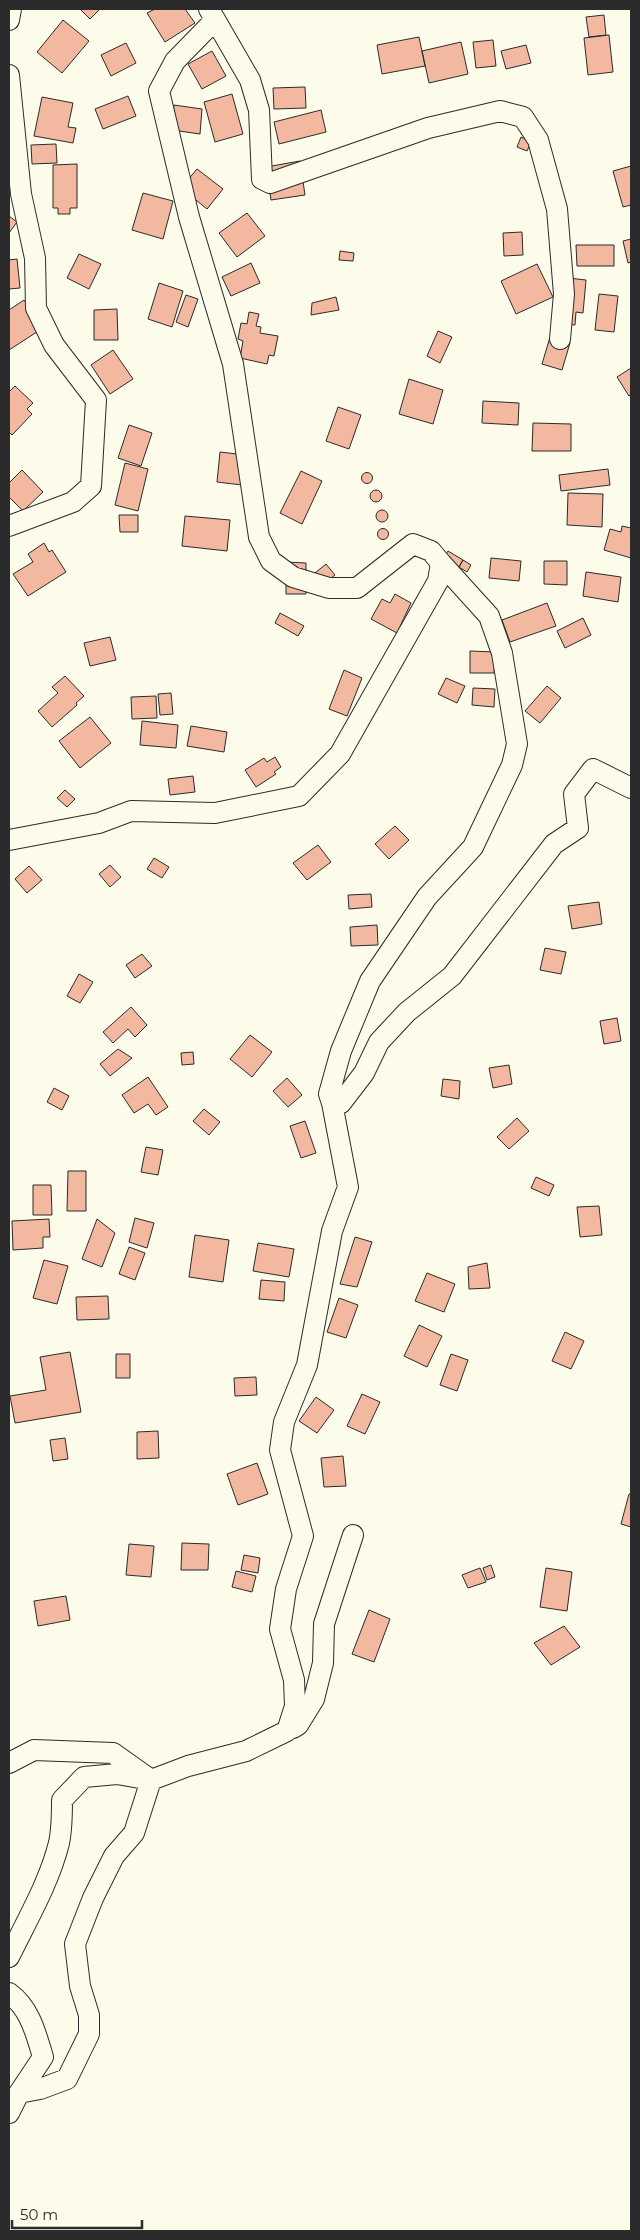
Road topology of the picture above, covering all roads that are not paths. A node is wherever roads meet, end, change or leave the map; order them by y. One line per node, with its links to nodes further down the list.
1 (11, 9): 3 (street)
2 (212, 14): 5 (street); 7 (street)
3 (9, 20)
4 (9, 75): 6 (street)
5 (560, 339)
6 (9, 526)
7 (441, 563): 9 (street); 10 (street)
8 (631, 788): 10 (street)
9 (9, 840)
10 (332, 1102): 12 (street)
11 (353, 1535): 12 (street)
12 (287, 1732): 14 (street)
13 (9, 1763): 14 (street)
14 (151, 1780): 15 (street); 17 (street)
15 (9, 1957)
16 (9, 1994): 17 (street)
17 (19, 2093): 18 (street)
18 (9, 2113)

